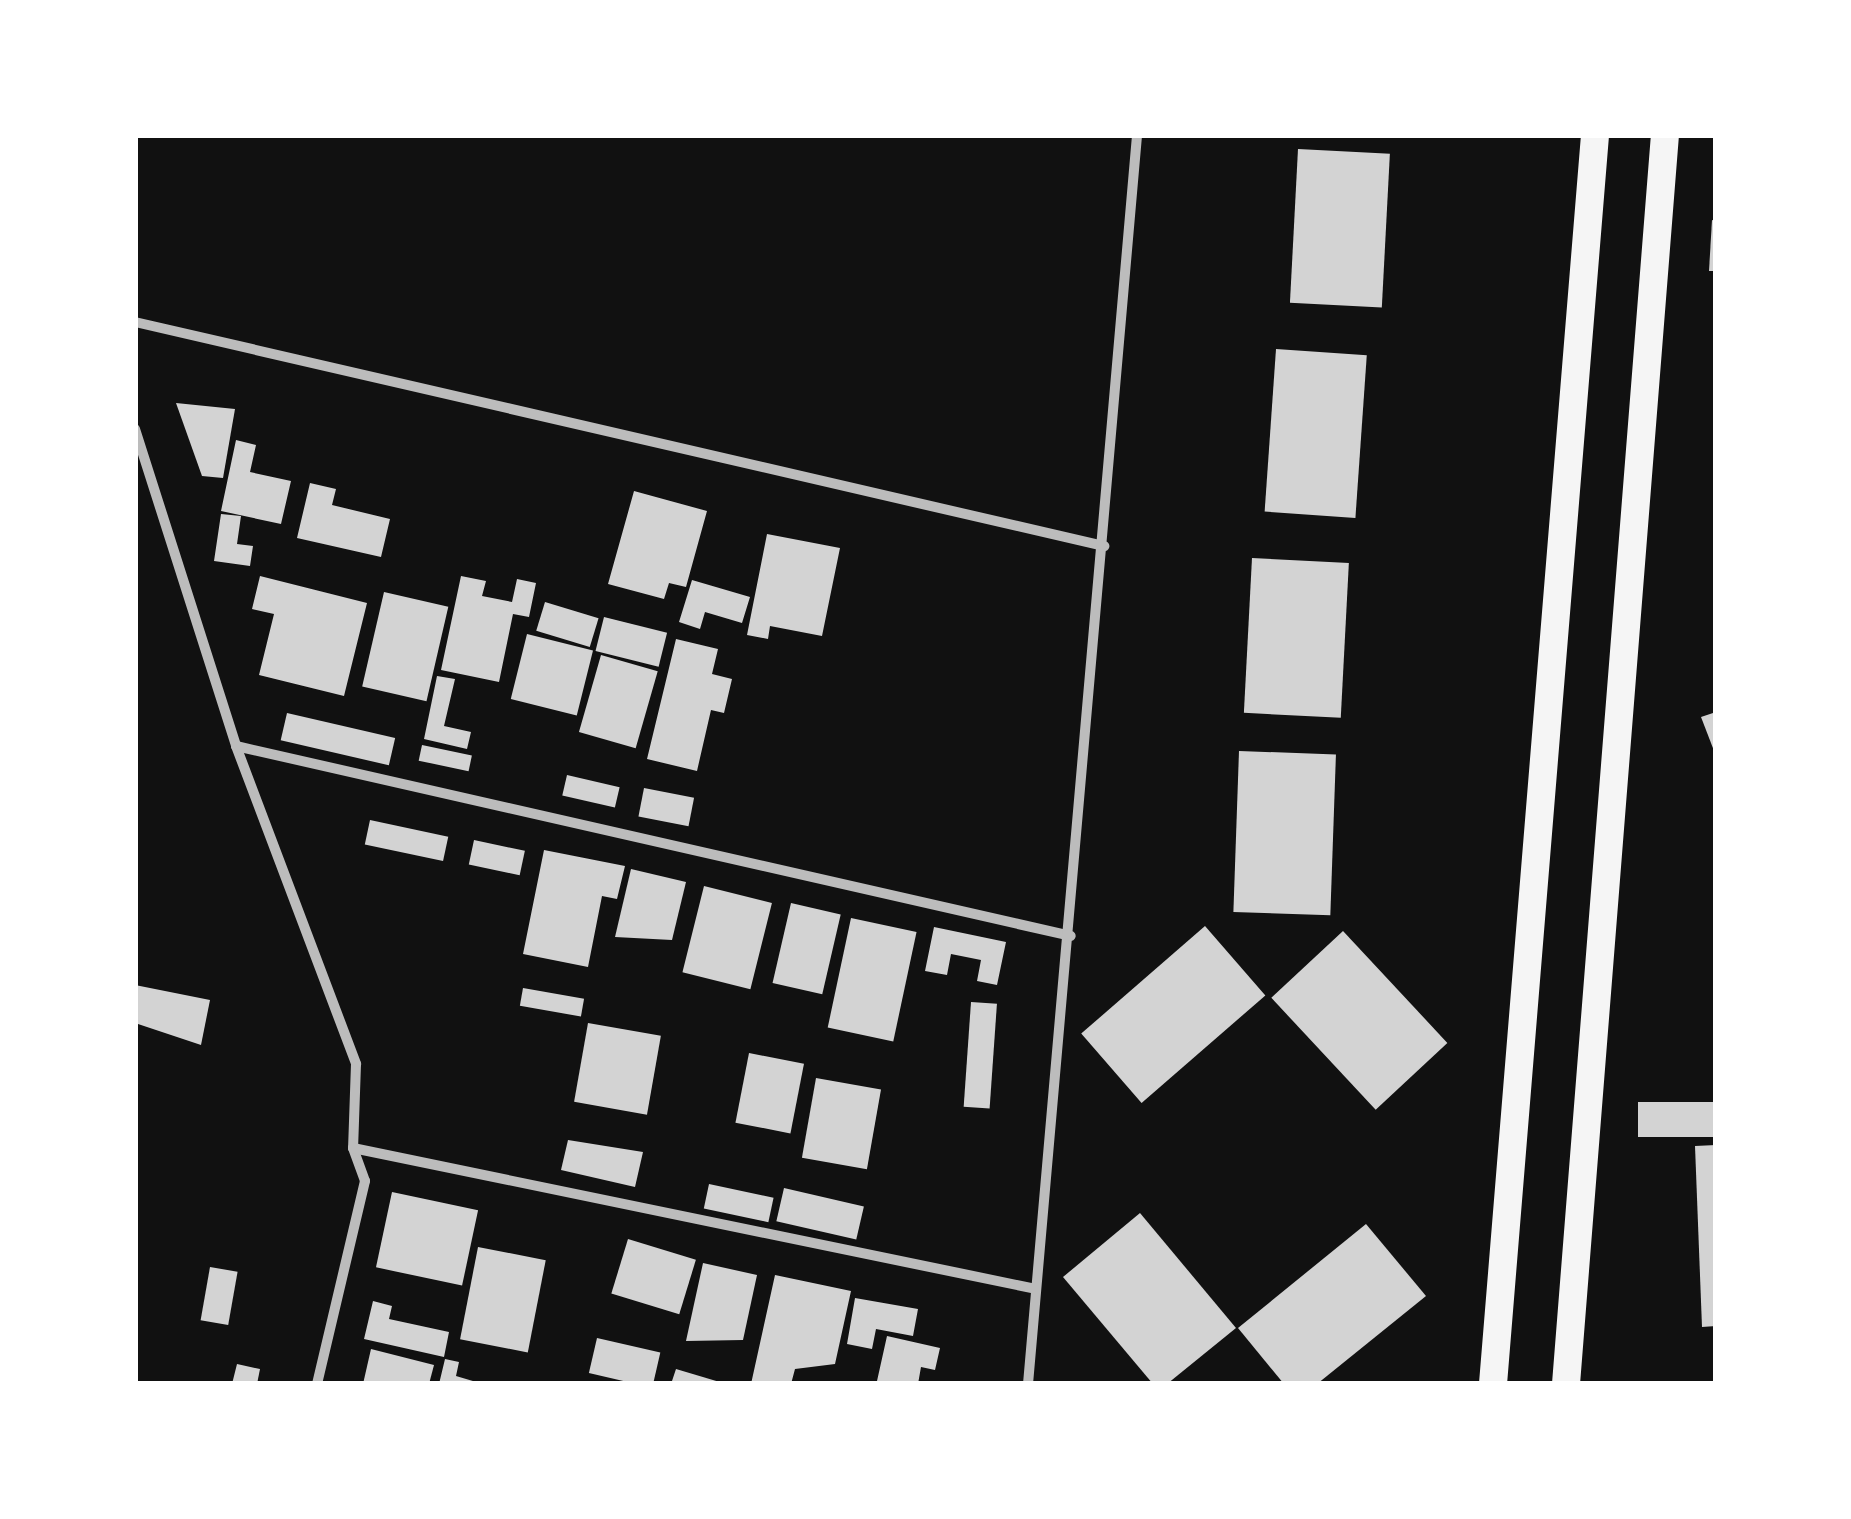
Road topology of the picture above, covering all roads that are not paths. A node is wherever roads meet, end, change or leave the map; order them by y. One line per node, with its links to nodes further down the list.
1 (1137, 135): 6 (street)
2 (1594, 135): 13 (highway)
3 (1666, 135): 14 (highway)
4 (135, 322): 6 (street)
5 (135, 429): 7 (street)
6 (1104, 546): 8 (street)
7 (236, 746): 8 (street); 9 (street)
8 (1070, 936): 10 (street)
9 (353, 1148): 10 (street); 11 (street)
10 (1036, 1290): 12 (street)
11 (317, 1384)
12 (1028, 1384)
13 (1493, 1384)
14 (1566, 1384)

